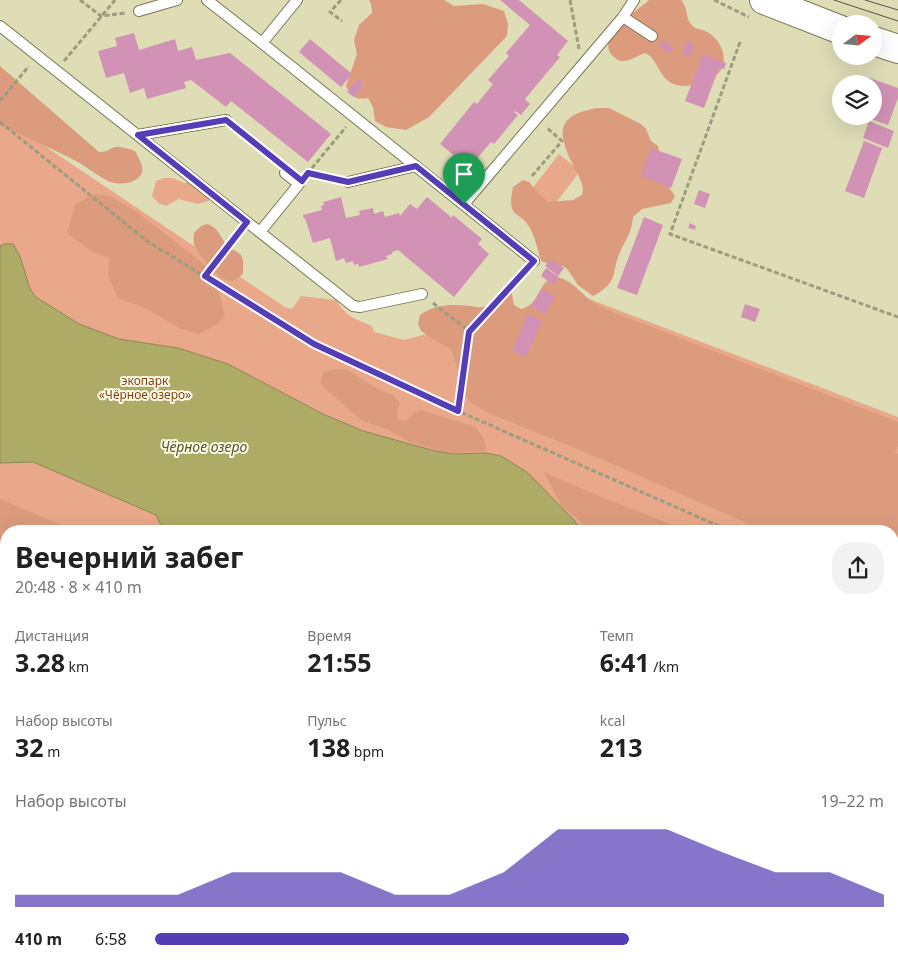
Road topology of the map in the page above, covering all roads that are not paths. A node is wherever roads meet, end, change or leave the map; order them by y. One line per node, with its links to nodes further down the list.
1 (177, 0): 6 (lane)
2 (207, 0): 11 (lane)
3 (298, 0): 11 (lane)
4 (634, 0): 7 (lane)
5 (764, 0): 9 (main road)
6 (139, 11)
7 (623, 17): 10 (lane); 19 (lane)
8 (0, 26): 15 (lane)
9 (832, 26)
10 (652, 36)
11 (262, 43): 16 (lane)
12 (882, 44): 13 (main road)
13 (898, 50)
14 (226, 120): 15 (lane)
15 (138, 135): 20 (lane)
16 (416, 166): 18 (lane); 19 (lane)
17 (285, 173): 20 (lane)
18 (348, 182)
19 (464, 204): 21 (lane)
20 (260, 232): 22 (lane)
21 (534, 261)
22 (422, 294)

